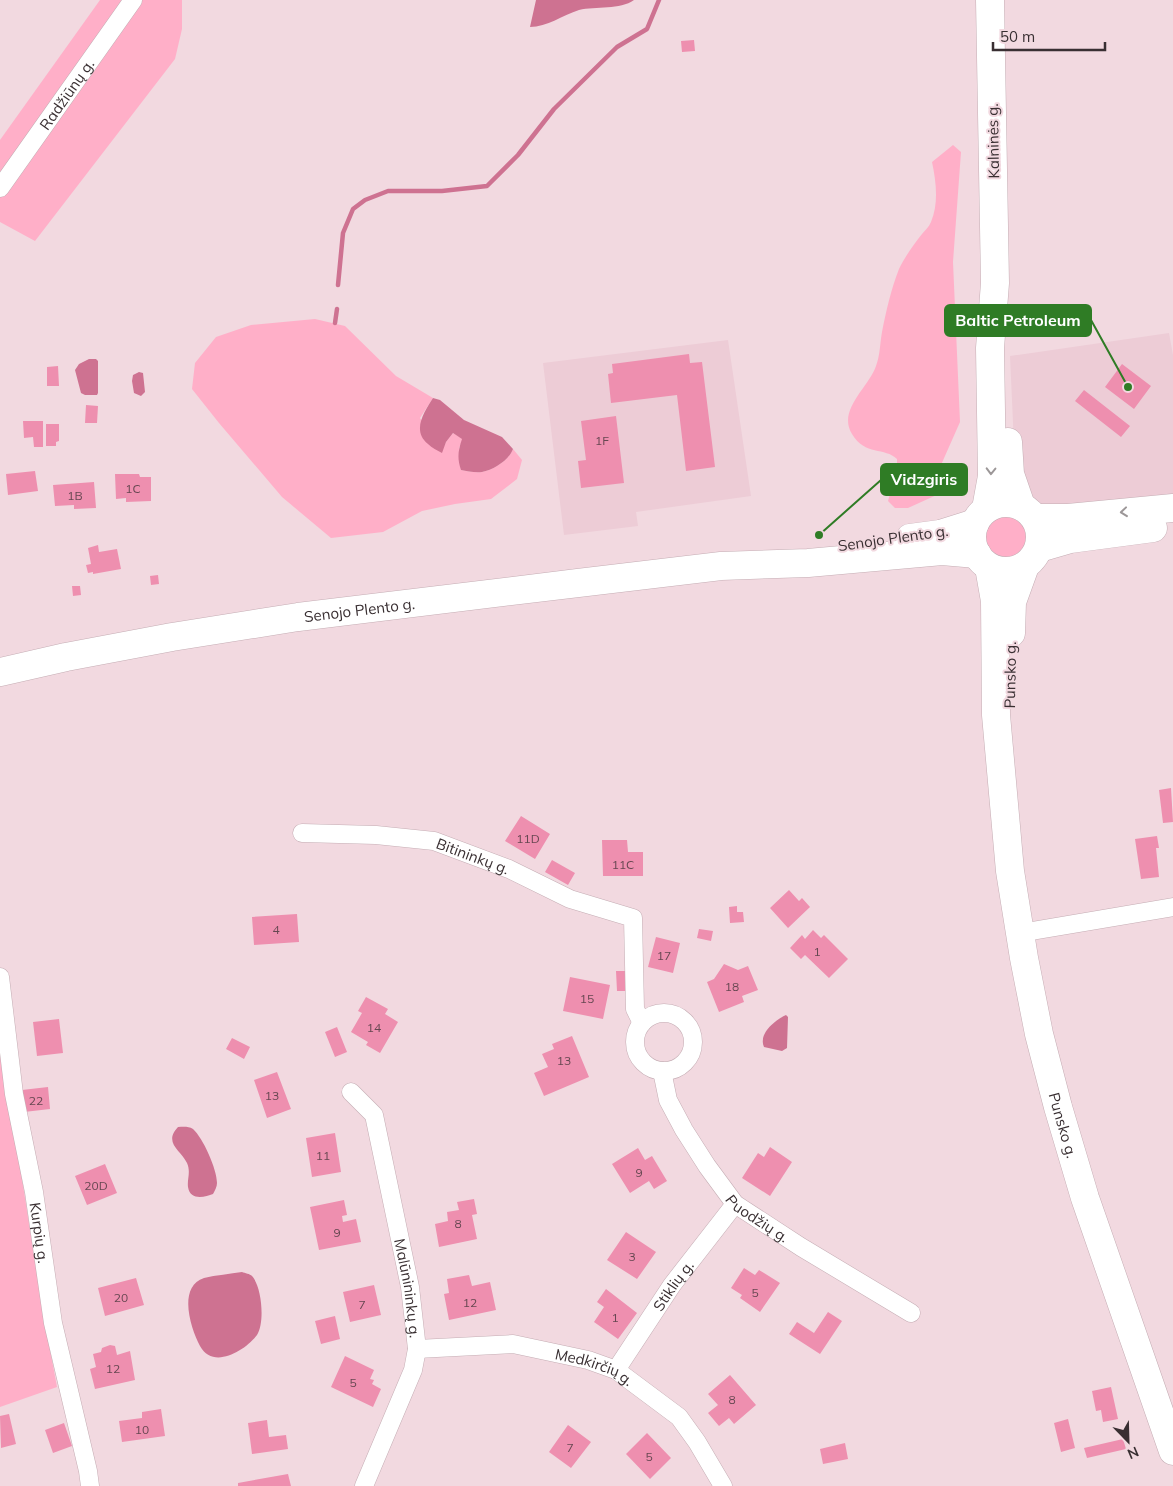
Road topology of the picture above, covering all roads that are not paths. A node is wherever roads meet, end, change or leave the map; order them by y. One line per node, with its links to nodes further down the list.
1 (133, 0): 3 (street, Radžiūnų g.)
2 (990, 0): 4 (main road, Kalninės g.)
3 (0, 188)
4 (995, 283): 6 (main road, Kalninės g.); 7 (main road, Kalninės g., one-way to 7)
5 (1173, 508): 6 (main road, one-way to 6)
6 (1028, 512): 7 (main road); 9 (main road)
7 (981, 516): 10 (main road); 11 (main road, Senojo Plento g.)
8 (1173, 525): 9 (main road)
9 (1032, 557): 10 (main road); 13 (main road, Punsko g.)
10 (983, 560): 11 (main road, Senojo Plento g.); 13 (main road, Punsko g.)
11 (721, 566): 12 (main road, Senojo Plento g.)
12 (0, 672)
13 (1004, 787): 16 (main road, Punsko g.)
14 (302, 833): 18 (street, Bitininkų g.)
15 (1173, 907): 16 (street)
16 (1020, 933): 25 (main road, Punsko g.)
17 (0, 977): 26 (street, Kurpių g.)
18 (642, 1023): 19 (street); 19 (street)
19 (662, 1071): 21 (street, Puodžių g.)
20 (351, 1092): 23 (street, Malūnininkų g.)
21 (734, 1204): 22 (street, Puodžių g.); 24 (street, Stiklių g.)
22 (911, 1313)
23 (417, 1349): 24 (street, Medkirčių g.); 27 (street, Malūnininkų g.)
24 (616, 1370): 28 (street, Medkirčių g.)
25 (1173, 1451)
26 (90, 1486)
27 (364, 1486)
28 (723, 1486)

